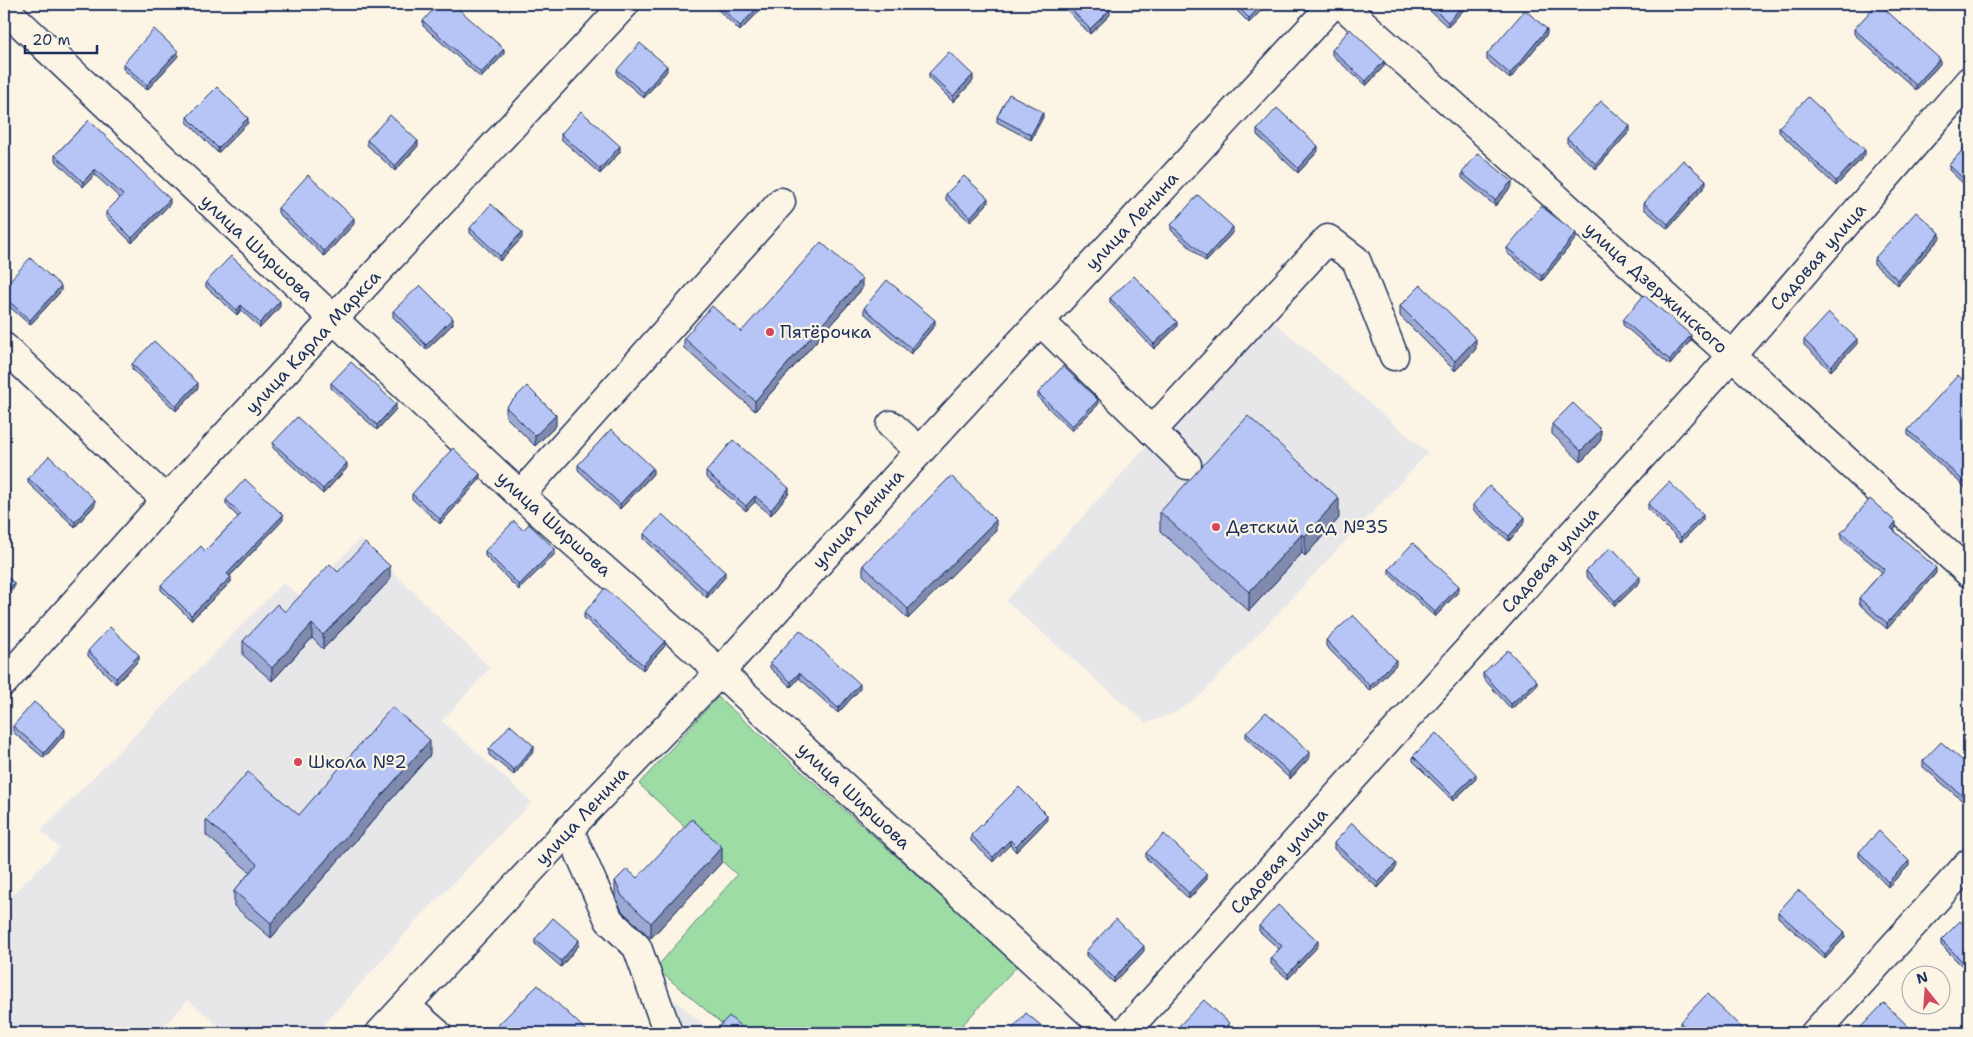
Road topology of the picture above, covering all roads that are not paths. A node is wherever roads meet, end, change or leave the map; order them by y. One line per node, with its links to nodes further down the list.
1 (625, 4): 7 (street, улица Карла Маркса)
2 (1333, 4): 8 (street, улица Ленина)
3 (1344, 4): 11 (street, улица Дзержинского)
4 (4, 8): 7 (street, улица Ширшова)
5 (1969, 81): 11 (street, Садовая улица)
6 (781, 202): 16 (street)
7 (333, 320): 16 (street, улица Ширшова); 17 (street, улица Карла Маркса)
8 (1040, 320): 13 (street); 14 (street, улица Ленина)
9 (4, 347): 17 (street)
10 (1394, 356): 13 (street)
11 (1732, 356): 18 (street, улица Дзержинского); 28 (street, Садовая улица)
12 (891, 424): 14 (street)
13 (1152, 431): 15 (street)
14 (920, 451): 19 (street, улица Ленина)
15 (1187, 465)
16 (520, 495): 19 (street, улица Ширшова)
17 (166, 500): 20 (street, улица Карла Маркса)
18 (1969, 573)
19 (720, 672): 21 (street, улица Ленина); 27 (street, улица Ширшова)
20 (4, 682)
21 (569, 829): 23 (street, улица Ленина); 26 (street)
22 (1969, 863): 29 (street)
23 (406, 1006): 24 (street, улица Ленина); 25 (street)
24 (380, 1033)
25 (436, 1033)
26 (668, 1033)
27 (1111, 1033)
28 (1124, 1033)
29 (1815, 1033)

